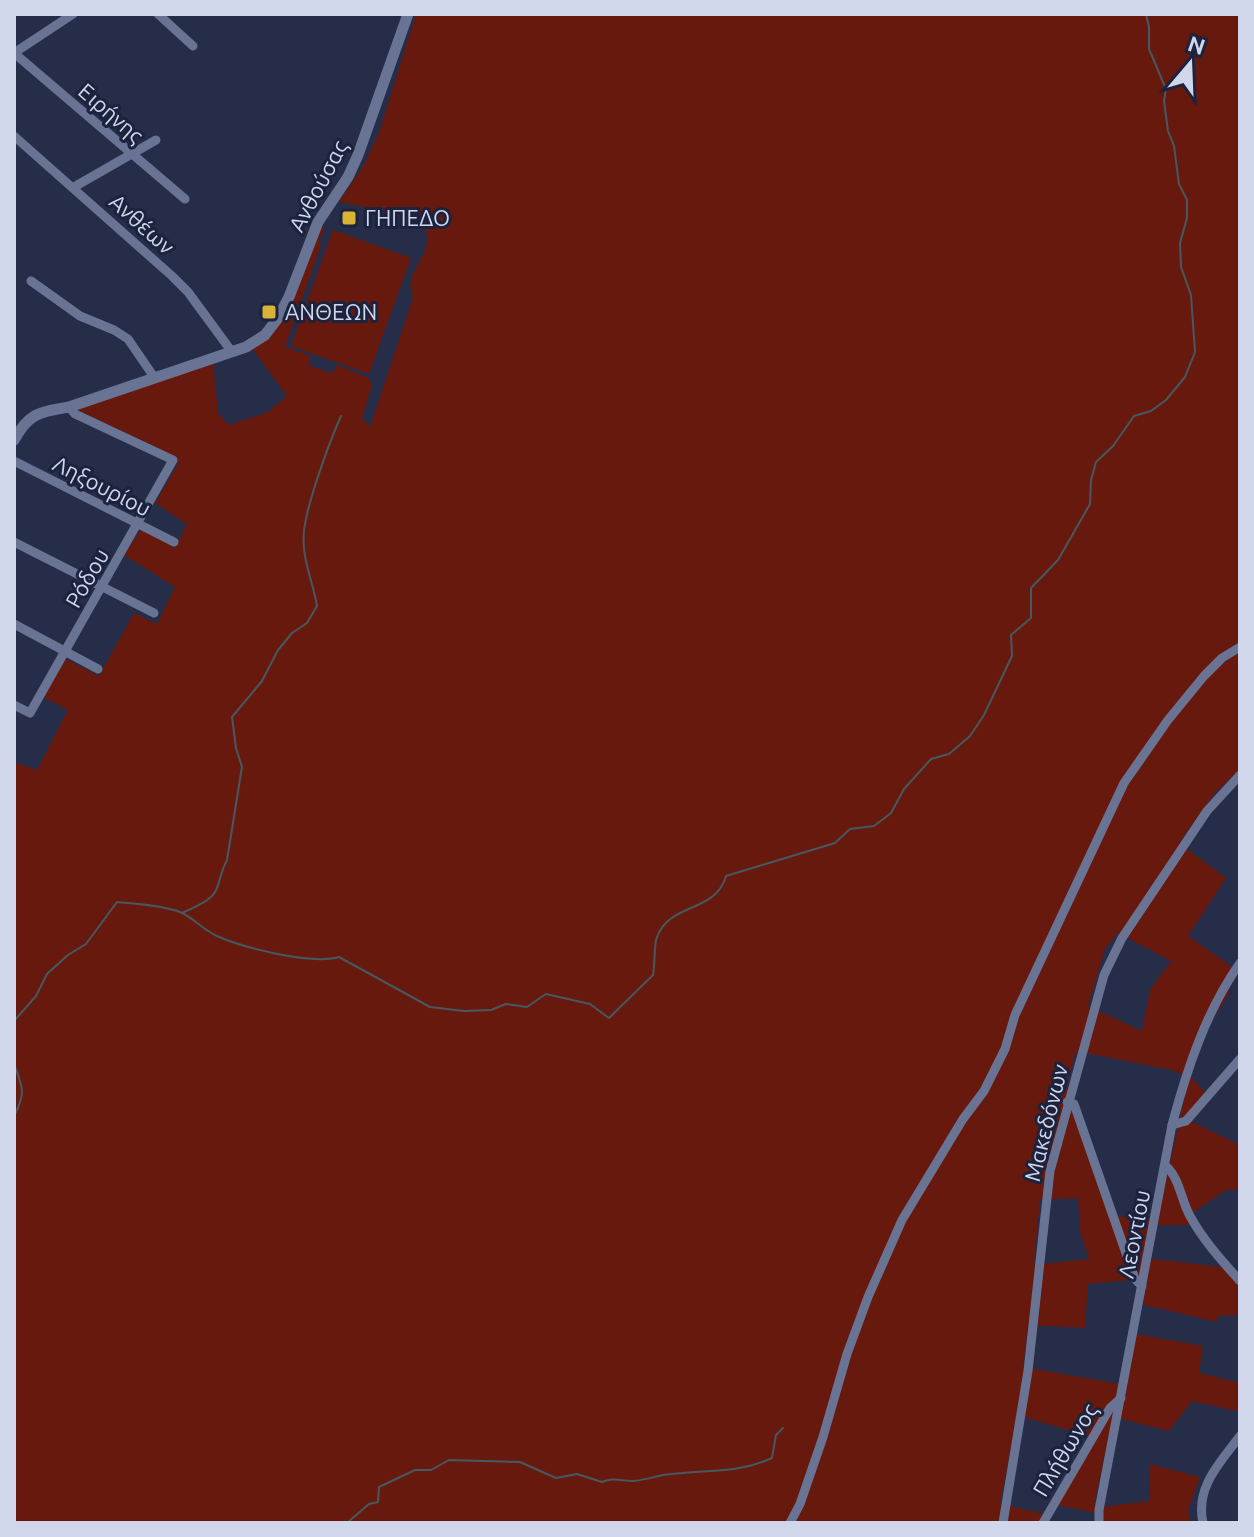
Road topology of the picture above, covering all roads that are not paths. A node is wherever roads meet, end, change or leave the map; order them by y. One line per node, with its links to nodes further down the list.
1 (73, 14): 5 (street)
2 (158, 14): 4 (street)
3 (408, 14): 12 (street, Ανθούσας)
4 (193, 46)
5 (14, 53): 8 (street, Ειρήνης)
6 (14, 136): 9 (street, Ανθέων)
7 (156, 140): 8 (street)
8 (130, 153): 9 (street); 10 (street, Ειρήνης)
9 (74, 187): 12 (street, Ανθέων)
10 (185, 199)
11 (31, 281): 13 (street)
12 (232, 352): 13 (street, Ανθούσας)
13 (154, 377): 14 (street, Ανθούσας)
14 (69, 407): 15 (street, Ανθούσας); 17 (street, Ρόδου)
15 (14, 440)
16 (14, 461): 17 (street, Ληξουρίου)
17 (139, 524): 19 (street, Ληξουρίου); 20 (street, Ρόδου)
18 (14, 542): 20 (street)
19 (174, 542)
20 (103, 588): 21 (street); 24 (street, Ρόδου)
21 (154, 613)
22 (14, 624): 24 (street)
23 (1240, 647): 37 (street)
24 (64, 651): 25 (street); 26 (street, Ρόδου)
25 (98, 669)
26 (14, 705)
27 (1240, 775): 30 (street, Μακεδόνων)
28 (1240, 963): 31 (street, Λεοντίου)
29 (1240, 1059): 31 (street)
30 (1067, 1102): 34 (street); 38 (street, Μακεδόνων)
31 (1172, 1125): 32 (street, Λεοντίου)
32 (1166, 1166): 33 (street); 34 (street, Λεοντίου)
33 (1240, 1281)
34 (1142, 1286): 35 (street, Λεοντίου)
35 (1121, 1398): 39 (street, Πλήθωνος); 40 (street, Λεοντίου)
36 (1240, 1436): 41 (street)
37 (790, 1523)
38 (1003, 1523)
39 (1043, 1523)
40 (1099, 1523)
41 (1203, 1523)

